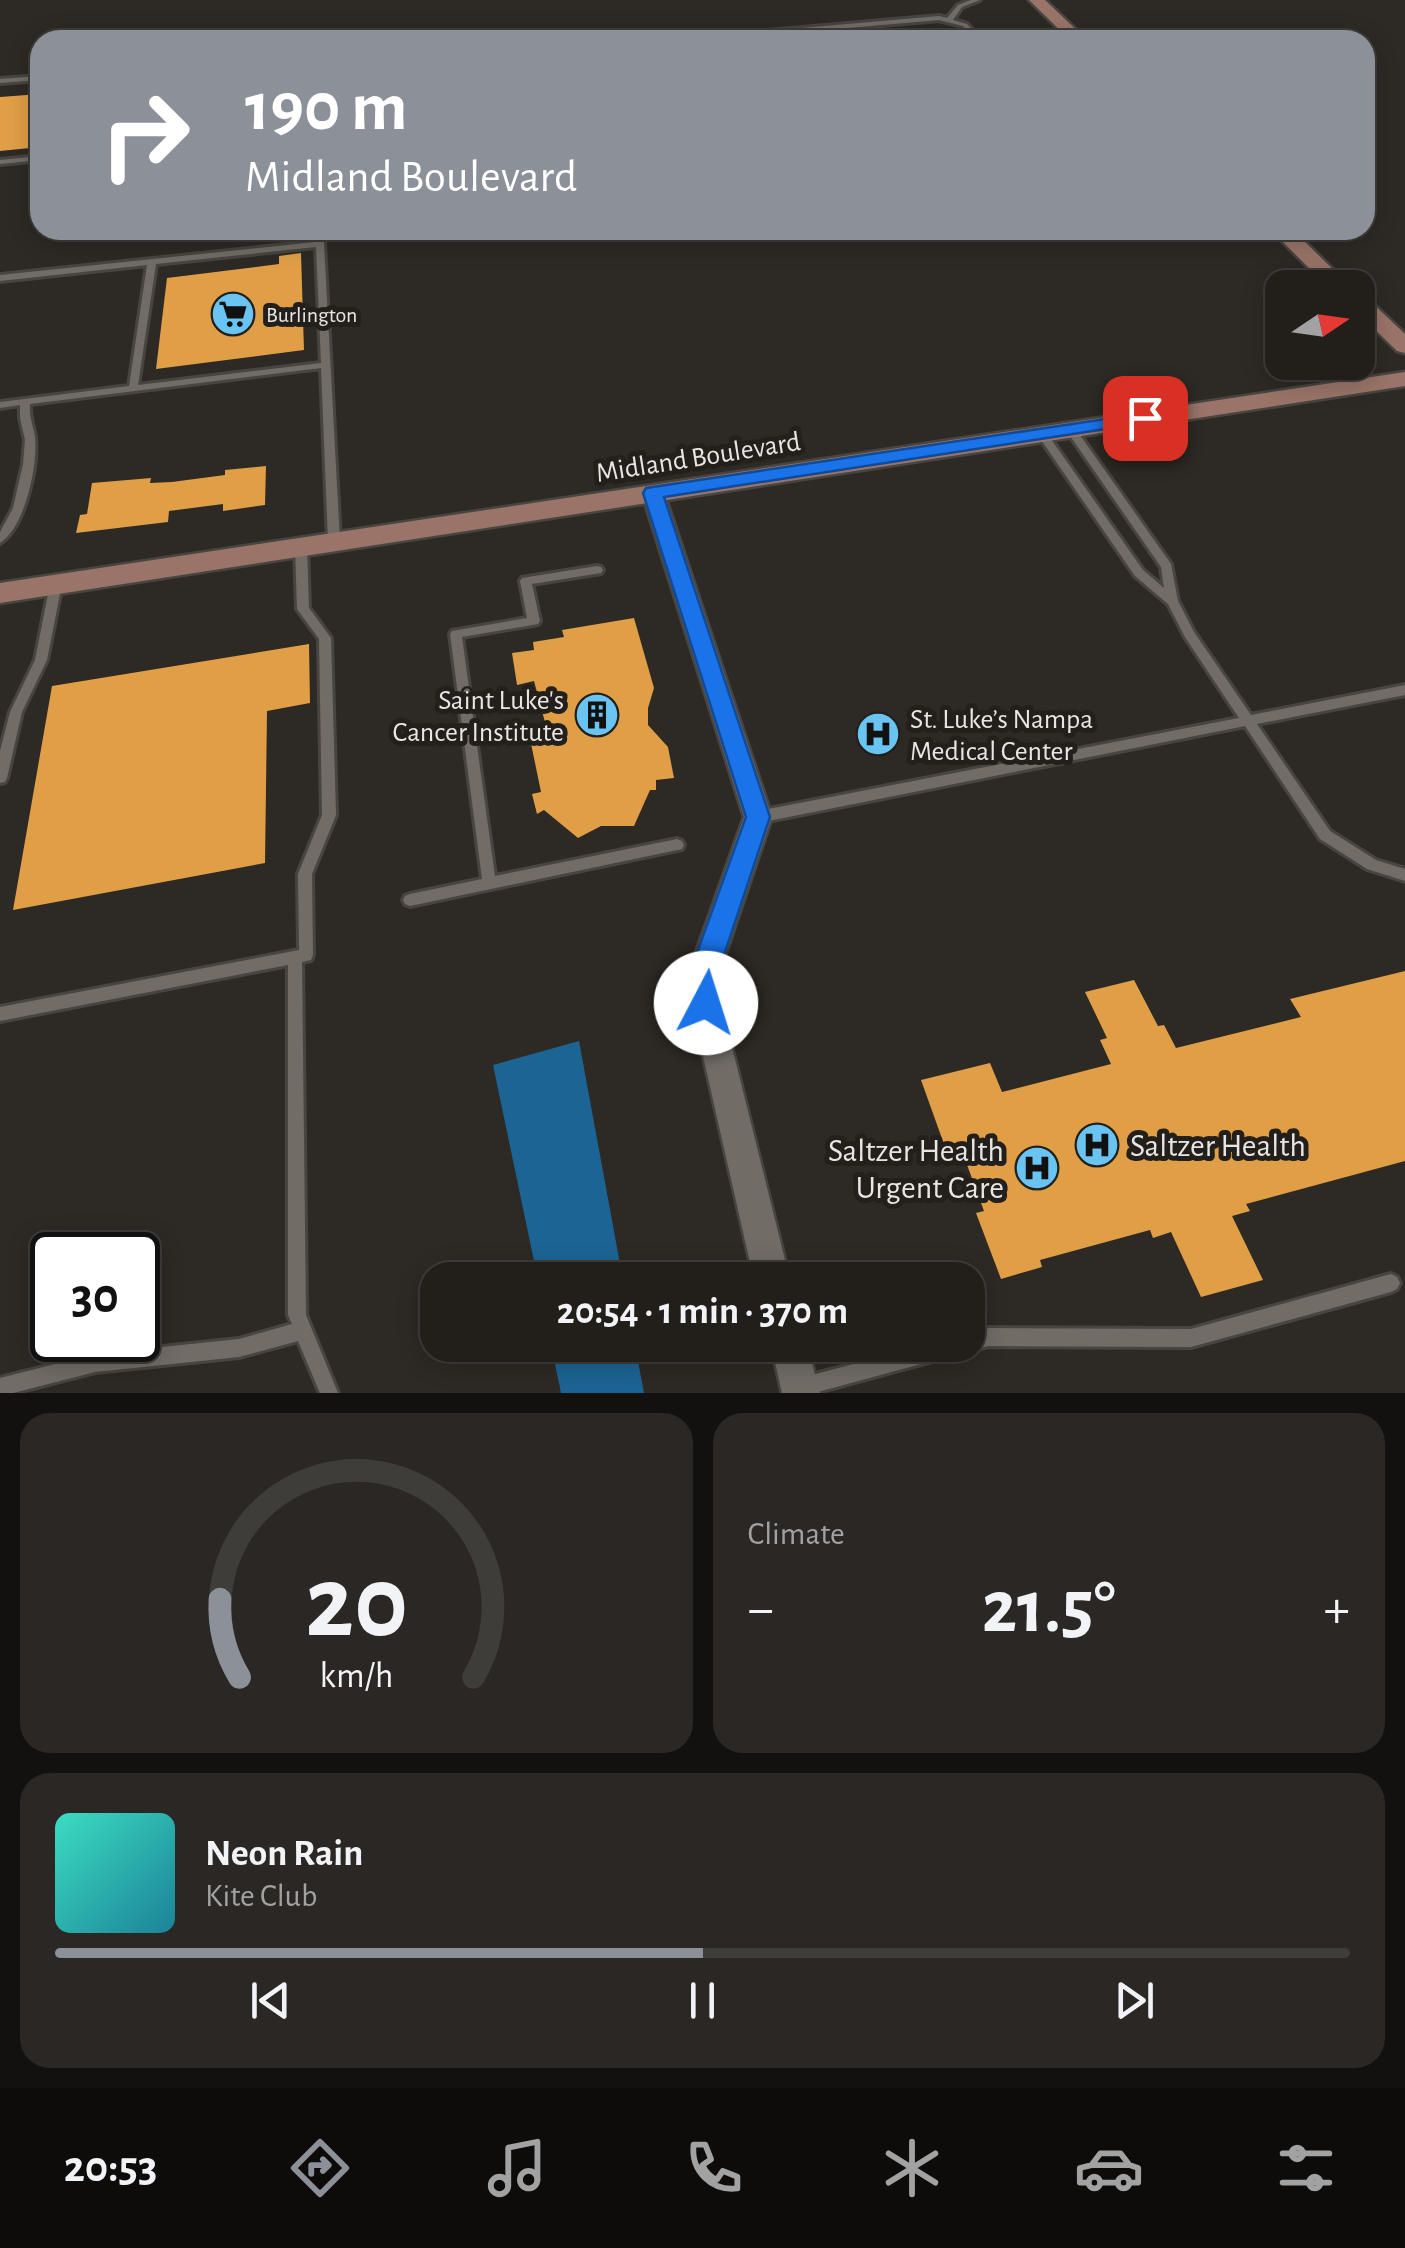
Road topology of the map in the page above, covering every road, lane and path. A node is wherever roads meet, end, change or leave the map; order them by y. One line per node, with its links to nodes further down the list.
1 (977, 0): 3 (lane)
2 (1036, 0): 6 (main road)
3 (950, 19): 4 (lane); 5 (lane)
4 (813, 30)
5 (970, 30)
6 (1068, 30)
7 (30, 79): 8 (lane)
8 (0, 82)
9 (30, 159): 10 (lane)
10 (0, 162)
11 (320, 240): 13 (lane)
12 (1292, 240): 15 (main road)
13 (320, 244): 14 (lane); 19 (lane)
14 (152, 262): 16 (lane); 21 (lane)
15 (1323, 270)
16 (0, 278)
17 (1375, 318): 18 (main road)
18 (1405, 346)
19 (326, 365): 21 (lane); 28 (lane)
20 (1405, 380): 24 (main road, Midland Boulevard)
21 (134, 389): 22 (lane)
22 (26, 402): 23 (lane); 27 (lane)
23 (0, 405)
24 (1071, 430): 25 (main road, Midland Boulevard); 33 (lane)
25 (1042, 434): 26 (main road, Midland Boulevard); 33 (lane)
26 (653, 493): 28 (main road, Midland Boulevard); 37 (street)
27 (0, 538)
28 (334, 541): 29 (main road, Midland Boulevard)
29 (300, 547): 31 (main road, Midland Boulevard); 42 (lane)
30 (597, 570): 40 (lane)
31 (56, 584): 32 (main road, Midland Boulevard); 36 (lane)
32 (0, 593)
33 (1172, 601): 35 (lane)
34 (1405, 690): 35 (lane)
35 (1247, 721): 37 (lane); 39 (lane)
36 (0, 778)
37 (758, 817): 44 (street)
38 (677, 845): 40 (lane)
39 (1405, 875)
40 (489, 882): 41 (lane)
41 (410, 900)
42 (295, 957): 43 (lane); 46 (lane)
43 (0, 1014)
44 (768, 1262)
45 (1391, 1284): 47 (lane)
46 (304, 1330): 50 (lane); 52 (lane)
47 (985, 1337)
48 (793, 1362): 51 (street)
49 (898, 1362): 51 (lane)
50 (0, 1387)
51 (800, 1390)
52 (330, 1393)

